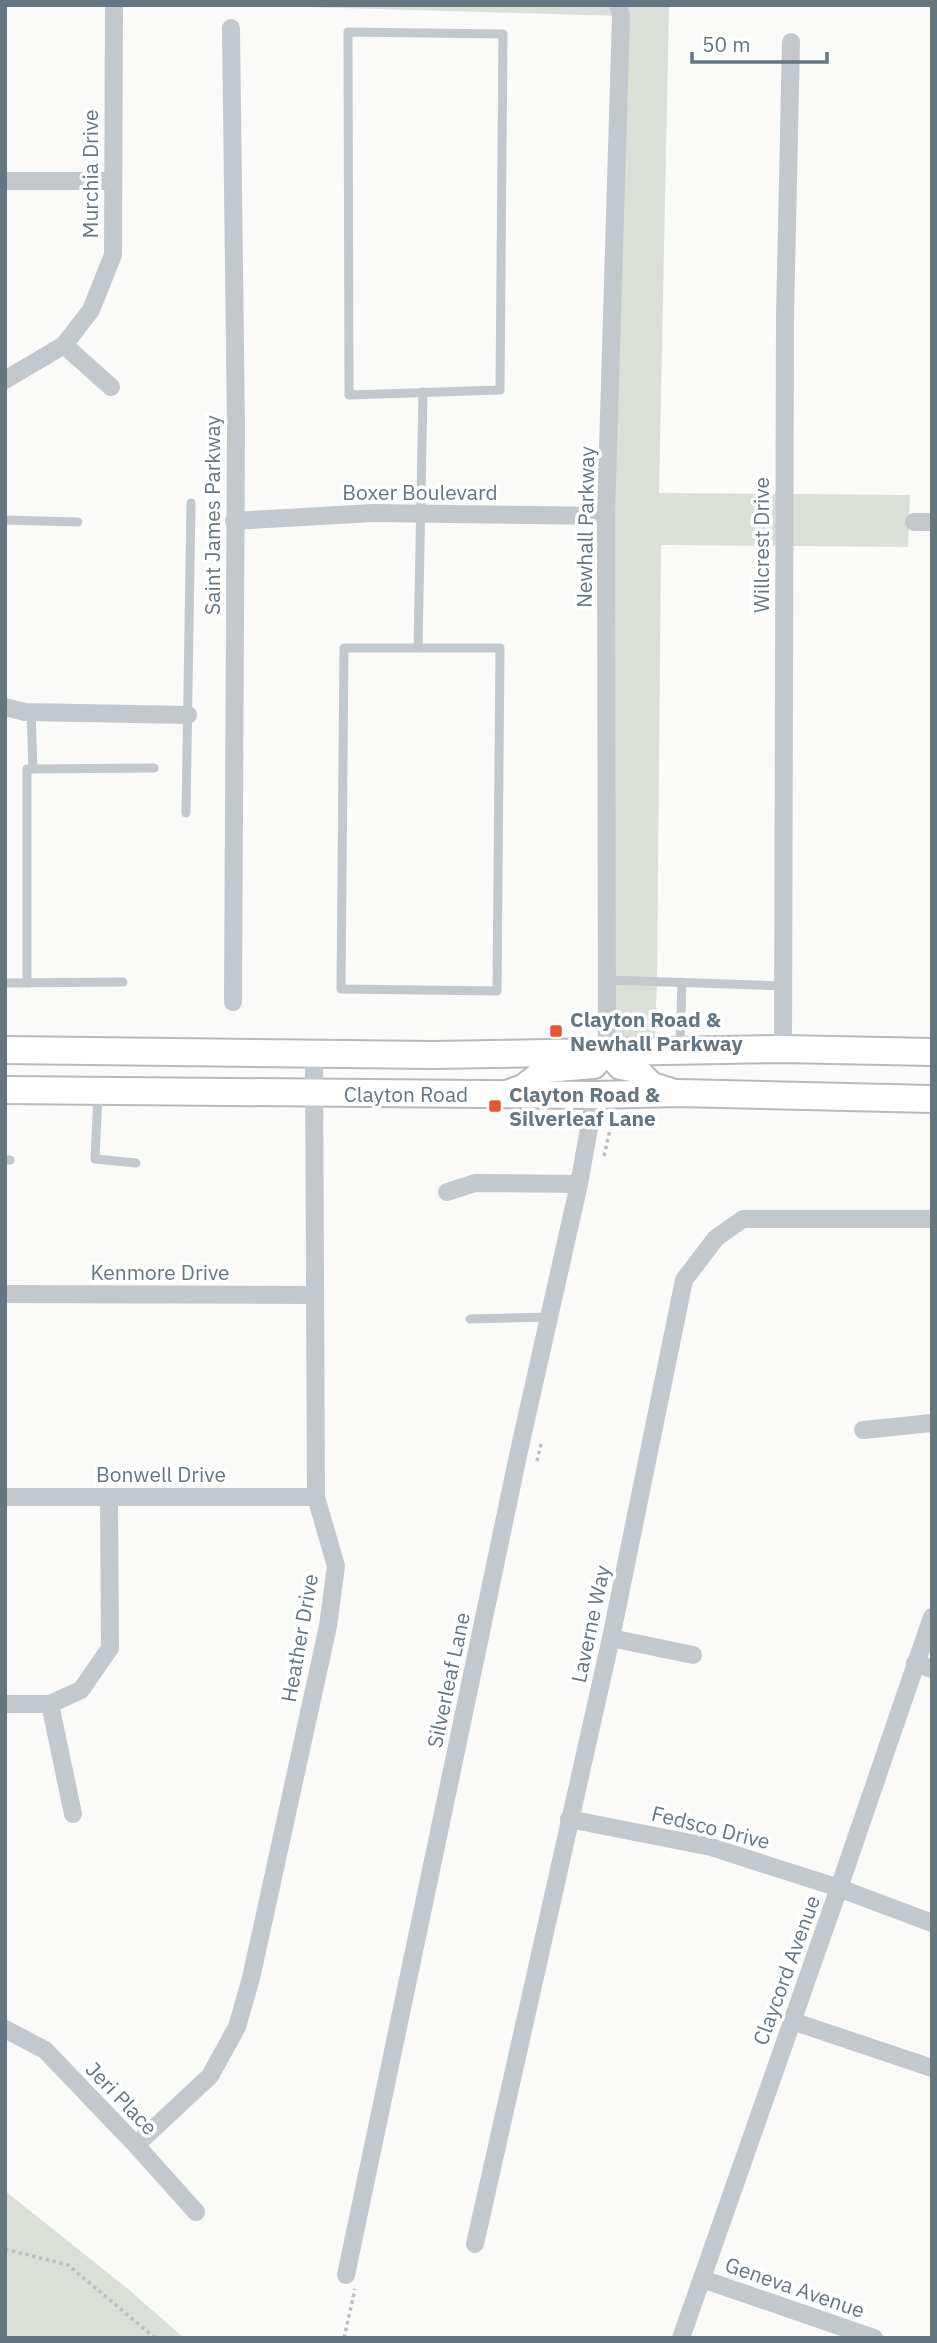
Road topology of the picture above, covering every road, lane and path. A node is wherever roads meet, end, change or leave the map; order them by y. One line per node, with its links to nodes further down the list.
1 (114, 5): 6 (street, Murchia Drive)
2 (618, 5): 13 (street, Newhall Parkway)
3 (231, 28): 15 (street, Saint James Parkway)
4 (791, 42): 29 (street, Willcrest Drive)
5 (5, 181): 6 (street)
6 (113, 181): 7 (street, Murchia Drive)
7 (64, 345): 8 (street, Murchia Drive); 9 (street)
8 (5, 380)
9 (111, 387)
10 (423, 392): 10 (lane); 12 (lane)
11 (191, 503): 20 (lane)
12 (421, 513): 13 (street, Boxer Boulevard); 15 (street, Boxer Boulevard); 17 (lane)
13 (606, 516): 24 (street, Newhall Parkway)
14 (5, 520): 16 (lane)
15 (234, 521): 30 (street, Saint James Parkway)
16 (78, 522)
17 (418, 648): 17 (lane)
18 (5, 708): 19 (street)
19 (31, 712): 20 (street); 22 (lane)
20 (188, 715): 23 (lane)
21 (154, 768): 22 (lane)
22 (33, 769): 28 (lane)
23 (186, 813)
24 (607, 980): 26 (lane); 34 (street, Newhall Parkway)
25 (123, 982): 28 (lane)
26 (682, 982): 29 (lane); 33 (lane)
27 (5, 983): 28 (lane)
28 (27, 983)
29 (783, 986): 31 (street, Willcrest Drive)
30 (233, 1002)
31 (783, 1049): 33 (main road, Clayton Road); 35 (main road, Clayton Road)
32 (5, 1050): 36 (main road, Clayton Road)
33 (680, 1050): 34 (main road, Clayton Road)
34 (607, 1051): 36 (main road, Clayton Road); 39 (main road); 41 (main road)
35 (932, 1052)
36 (314, 1053): 40 (street, Heather Drive)
37 (5, 1090): 38 (main road, Clayton Road)
38 (98, 1091): 40 (main road, Clayton Road); 44 (lane)
39 (678, 1093): 42 (main road, Clayton Road); 43 (main road, Clayton Road)
40 (315, 1094): 41 (main road, Clayton Road); 49 (street, Heather Drive)
41 (504, 1094): 42 (main road, Clayton Road)
42 (595, 1096): 45 (street, Silverleaf Lane)
43 (932, 1099)
44 (136, 1163)
45 (579, 1184): 46 (street); 50 (street, Silverleaf Lane)
46 (447, 1192)
47 (932, 1219): 58 (street, Laverne Way)
48 (5, 1294): 49 (street, Kenmore Drive)
49 (315, 1296): 56 (street, Heather Drive)
50 (549, 1317): 51 (lane); 74 (street, Silverleaf Lane)
51 (470, 1319)
52 (932, 1423): 53 (street)
53 (863, 1430)
54 (5, 1497): 55 (street, Bonwell Drive)
55 (109, 1497): 56 (street, Bonwell Drive); 62 (street)
56 (316, 1497): 70 (street, Heather Drive)
57 (932, 1617): 60 (street, Claycord Avenue)
58 (611, 1638): 59 (street); 64 (street, Laverne Way)
59 (692, 1655)
60 (923, 1666): 65 (street, Claycord Avenue)
61 (5, 1703): 62 (street)
62 (50, 1704): 63 (street)
63 (73, 1814)
64 (569, 1819): 65 (street, Fedsco Drive); 72 (street, Laverne Way)
65 (839, 1888): 66 (street, Fedsco Drive); 67 (street, Claycord Avenue)
66 (932, 1923)
67 (792, 2021): 69 (street); 75 (street, Claycord Avenue)
68 (5, 2029): 70 (street, Jeri Place)
69 (932, 2068)
70 (136, 2145): 71 (street, Jeri Place)
71 (196, 2212)
72 (475, 2244)
73 (5, 2249): 76 (path)
74 (346, 2275)
75 (702, 2279): 77 (street, Claycord Avenue); 78 (street, Geneva Avenue)
76 (155, 2338)
77 (681, 2338)
78 (874, 2338)

